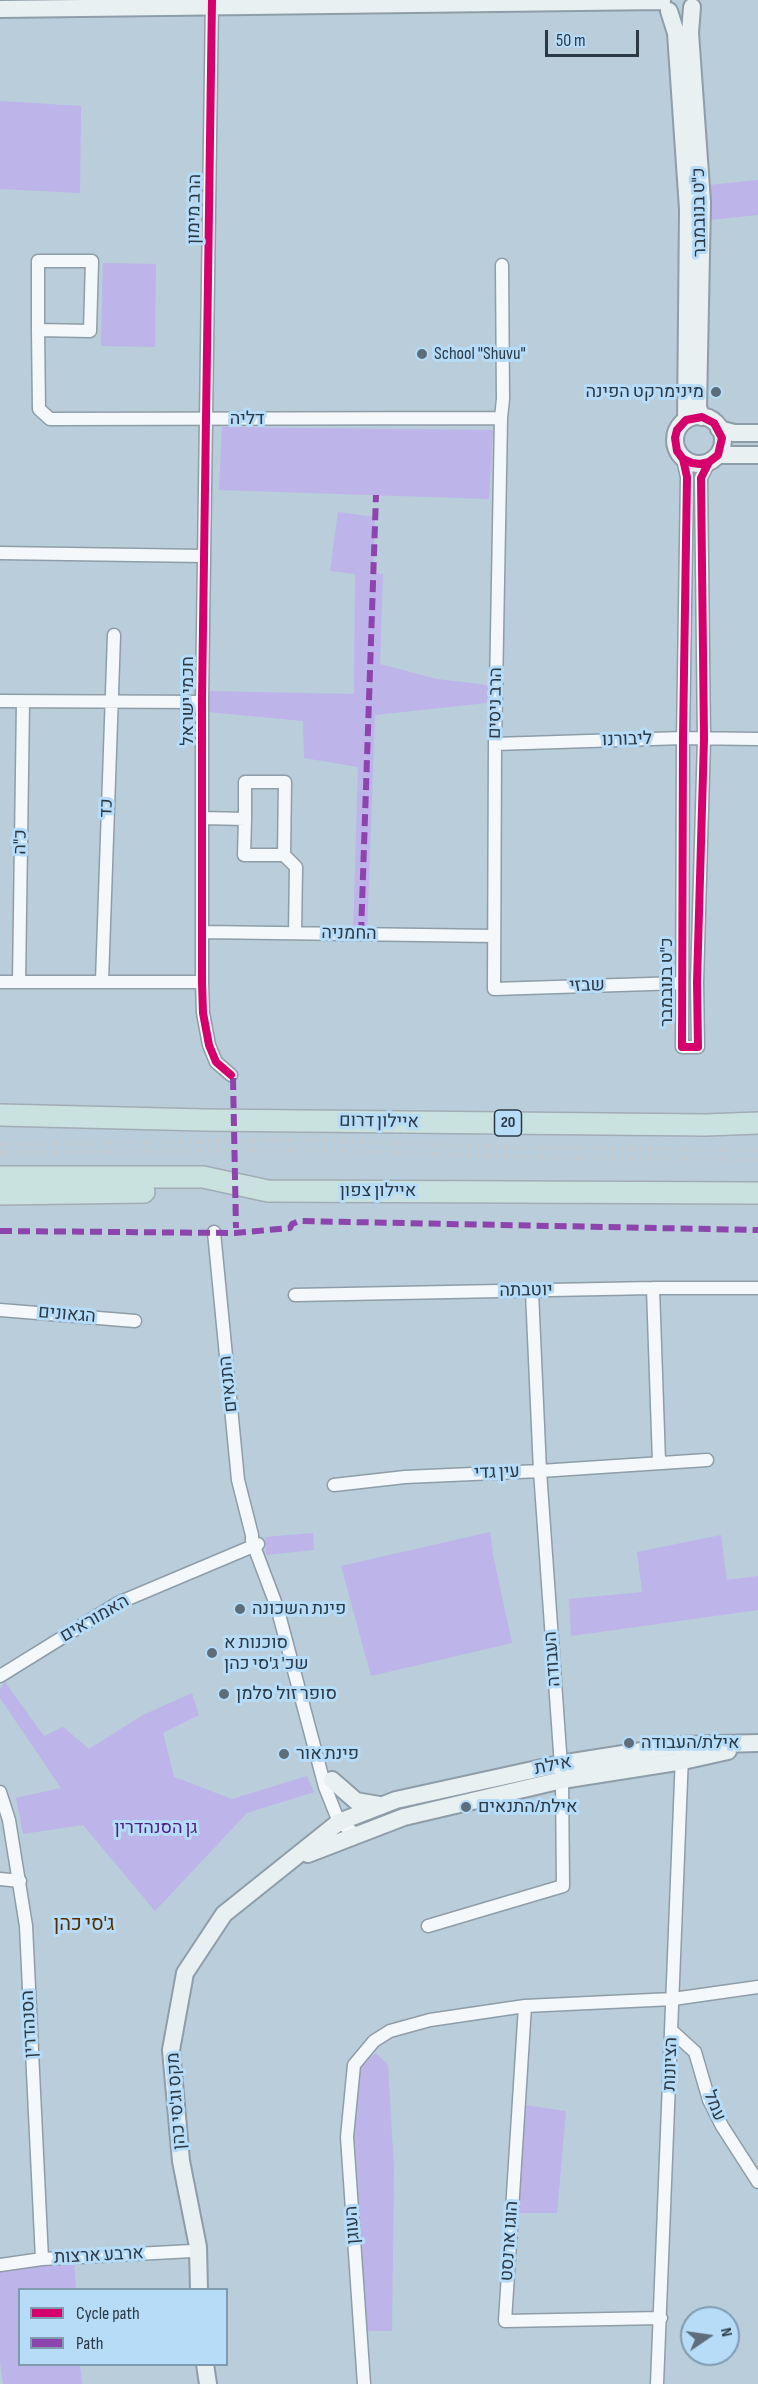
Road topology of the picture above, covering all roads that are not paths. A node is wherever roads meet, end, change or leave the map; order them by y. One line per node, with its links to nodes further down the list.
1 (212, 3): 2 (street); 4 (street); 9 (street, הרב מימון)
2 (665, 4): 3 (street); 8 (street, כ"ט בנובמבר)
3 (694, 4): 8 (street, כ"ט בנובמבר)
4 (0, 9)
5 (502, 265): 7 (street, הרב ניסים)
6 (38, 330): 6 (street, דליה); 9 (street, דליה)
7 (501, 418): 9 (street, דליה); 25 (street, הרב ניסים)
8 (694, 418): 10 (street); 13 (street)
9 (207, 419): 16 (street, חכמי ישראל)
10 (719, 429): 11 (street); 14 (street)
11 (758, 433)
12 (758, 455): 14 (street)
13 (683, 459): 14 (street); 22 (street, כ"ט בנובמבר)
14 (713, 459): 23 (street, כ"ט בנובמבר)
15 (0, 553): 16 (street)
16 (204, 556): 20 (street, חכמי ישראל)
17 (114, 636): 21 (street, כד)
18 (0, 701): 19 (street)
19 (23, 702): 21 (street); 34 (street, כ"ה)
20 (202, 702): 21 (street); 26 (street, חכמי ישראל)
21 (111, 703): 32 (street, כד)
22 (682, 738): 23 (street, ליבורנו); 25 (street, ליבורנו); 36 (street, כ"ט בנובמבר)
23 (704, 739): 24 (street, ליבורנו); 36 (street, כ"ט בנובמבר)
24 (758, 739)
25 (495, 744): 31 (street, הרב ניסים)
26 (203, 818): 27 (street); 29 (street, חכמי ישראל)
27 (245, 819): 28 (street); 28 (street)
28 (284, 855): 30 (street)
29 (203, 932): 30 (street, החמניה); 35 (street, חכמי ישראל)
30 (295, 933): 31 (street, החמניה)
31 (494, 936): 37 (street, הרב ניסים)
32 (102, 981): 34 (street); 35 (street)
33 (0, 982): 34 (street)
34 (19, 982)
35 (202, 982): 38 (street, חכמי ישראל)
36 (681, 983): 37 (street, שבזי)
37 (494, 989)
38 (231, 1075)
39 (0, 1113): 40 (highway, איילון דרום / 20)
40 (758, 1123)
41 (0, 1177): 42 (highway, איילון צפון)
42 (268, 1191): 43 (highway, איילון צפון); 44 (highway)
43 (758, 1193)
44 (0, 1194)
45 (214, 1232): 56 (street, התנאים)
46 (653, 1288): 47 (street, יוטבתה); 48 (street, יוטבתה); 53 (street)
47 (758, 1288)
48 (532, 1292): 49 (street, יוטבתה); 54 (street, העבודה)
49 (295, 1295)
50 (0, 1310): 51 (street, הגאונים)
51 (135, 1321)
52 (707, 1460): 53 (street, עין גדי)
53 (659, 1462): 54 (street, עין גדי)
54 (540, 1471): 55 (street, עין גדי); 61 (street, העבודה)
55 (334, 1485)
56 (254, 1541): 57 (street, האמוראים); 58 (street, התנאים)
57 (0, 1676)
58 (312, 1736): 62 (street, התנאים); 65 (street, התנאים)
59 (758, 1744): 60 (street, אילת)
60 (682, 1753): 61 (street, אילת); 72 (street, הציונות)
61 (561, 1772): 64 (street, אילת); 66 (street, אילת); 70 (street, העבודה)
62 (332, 1780): 64 (street); 65 (street, התנאים)
63 (0, 1792): 69 (street, הסנהדרין)
64 (380, 1805): 65 (street, אילת)
65 (345, 1819): 66 (street, התנאים); 67 (street, מקס וג'סי כהן)
66 (357, 1835): 67 (street, מקס וג'סי כהן)
67 (294, 1860): 76 (street, מקס וג'סי כהן)
68 (0, 1879): 69 (street)
69 (20, 1881): 77 (street, הסנהדרין)
70 (428, 1926)
71 (758, 1988): 72 (street)
72 (673, 1999): 73 (street); 74 (street, הציונות)
73 (525, 2006): 80 (street, הוגו ארנסט); 83 (street, העוגן)
74 (672, 2031): 75 (street, עמל); 80 (street, הציונות)
75 (758, 2182)
76 (195, 2249): 77 (street, ארבע ארצות); 79 (street, מקס וג'סי כהן)
77 (42, 2259): 78 (street, ארבע ארצות)
78 (0, 2265)
79 (199, 2288)
80 (661, 2318): 84 (street, הציונות)
81 (205, 2366): 82 (street)
82 (208, 2384)
83 (364, 2384)
84 (657, 2384)

